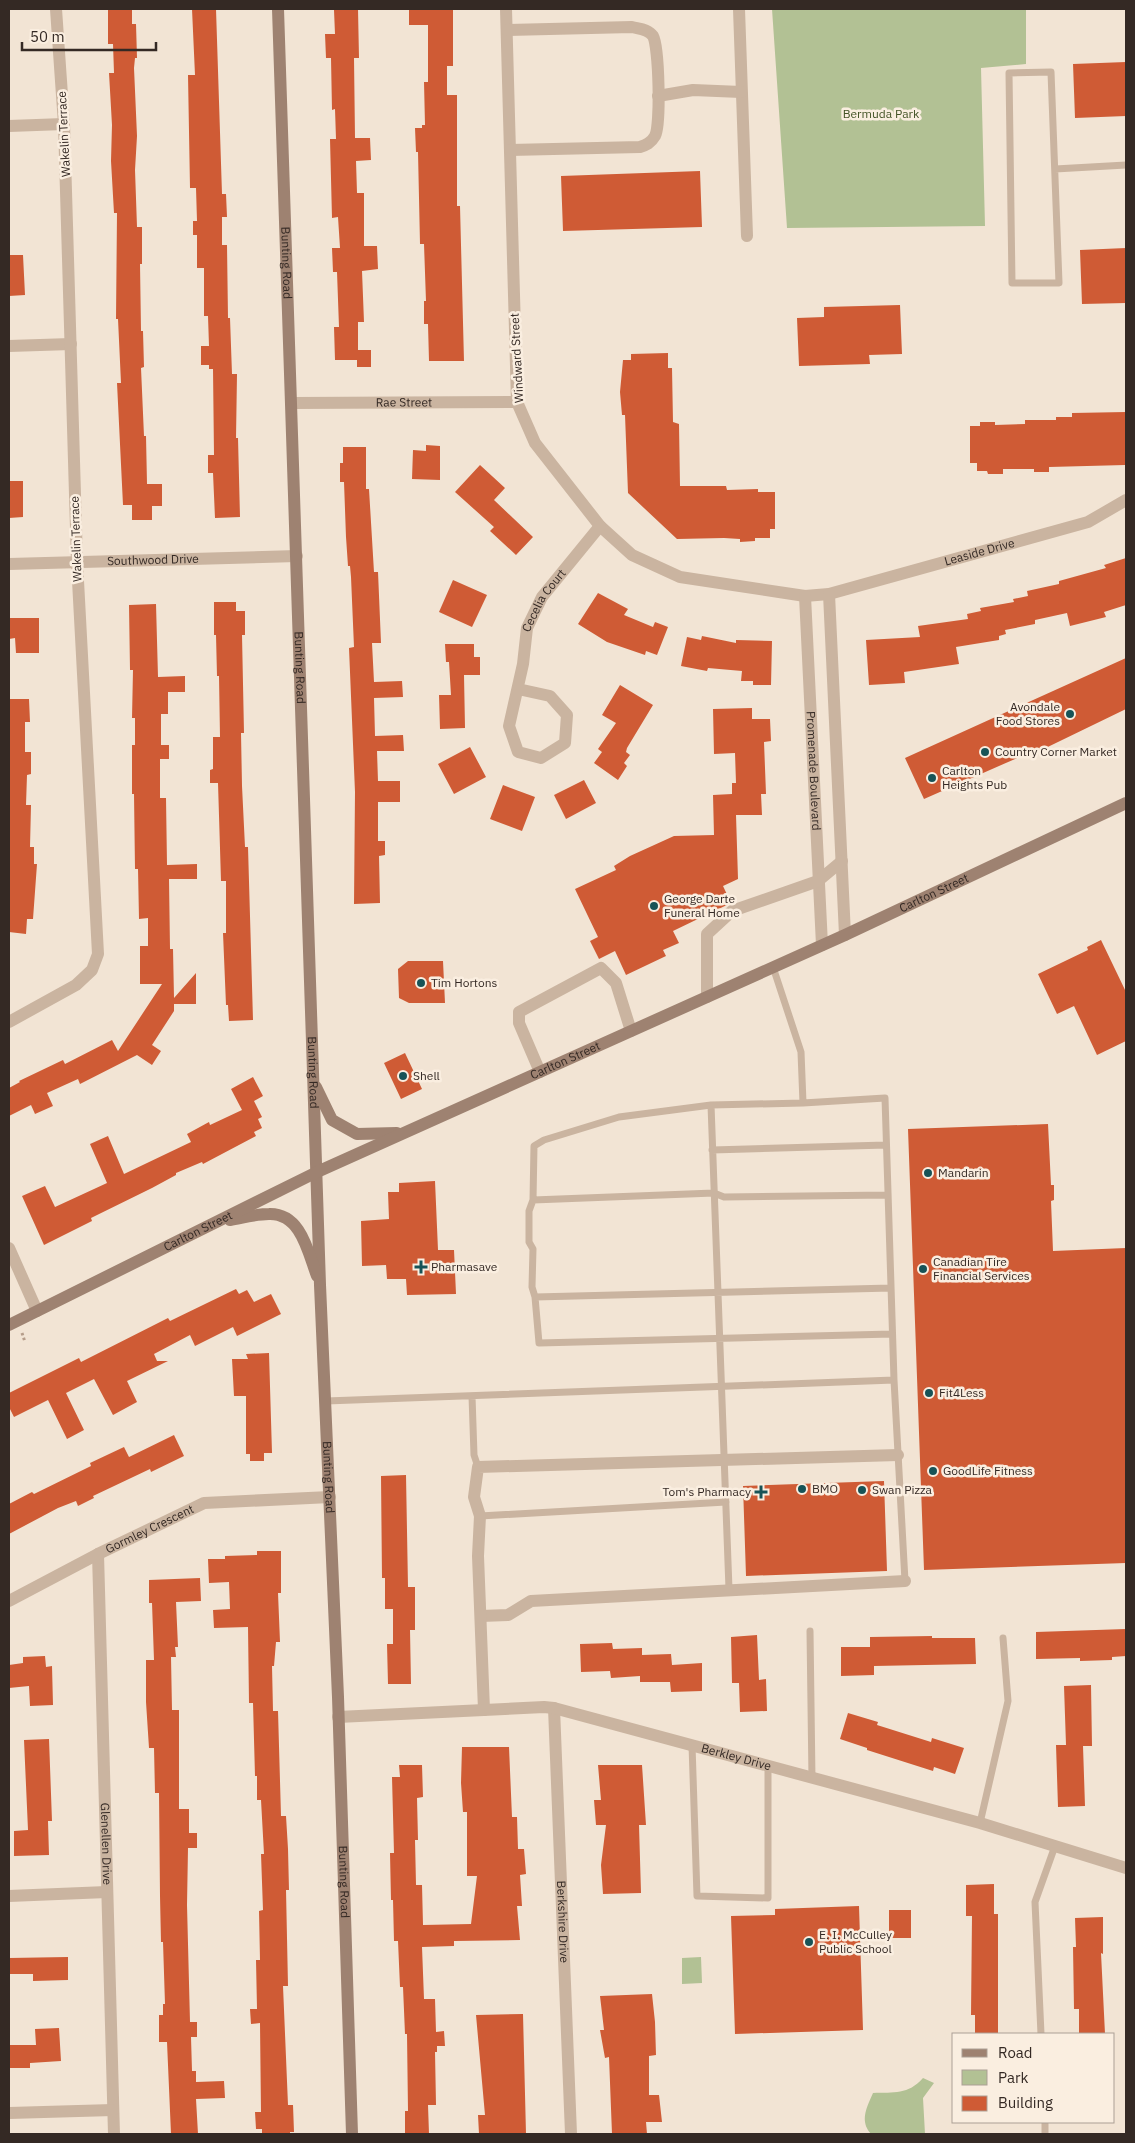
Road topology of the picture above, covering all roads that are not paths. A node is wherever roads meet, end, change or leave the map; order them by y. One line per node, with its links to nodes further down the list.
1 (56, 9): 8 (street, Wakelin Terrace)
2 (278, 9): 17 (main road, Bunting Road)
3 (506, 9): 5 (street, Windward Street)
4 (738, 9): 6 (street)
5 (507, 30): 7 (street); 10 (street, Windward Street)
6 (741, 92): 7 (street); 13 (street)
7 (658, 96): 10 (street)
8 (64, 124): 9 (street); 14 (street, Wakelin Terrace)
9 (9, 126)
10 (510, 150): 16 (street, Windward Street)
11 (1126, 165): 12 (lane)
12 (1056, 169): 12 (lane)
13 (747, 236)
14 (70, 344): 15 (street); 21 (street, Wakelin Terrace)
15 (9, 346)
16 (517, 402): 17 (street, Rae Street); 19 (street, Windward Street)
17 (292, 403): 20 (main road, Bunting Road)
18 (1126, 500): 23 (street, Leaside Drive)
19 (600, 526): 24 (street, Windward Street); 25 (street, Cecelia Court)
20 (296, 556): 21 (street, Southwood Drive); 36 (main road, Bunting Road)
21 (77, 562): 22 (street, Southwood Drive); 33 (street, Wakelin Terrace)
22 (9, 564)
23 (829, 594): 24 (street, Windward Street); 27 (street, Promenade Boulevard)
24 (805, 596): 28 (street, Promenade Boulevard)
25 (518, 689): 25 (street, Cecelia Court)
26 (1126, 803): 29 (main road, Carlton Street)
27 (842, 861): 28 (street); 29 (street, Promenade Boulevard)
28 (819, 880): 30 (street, Promenade Boulevard); 32 (street)
29 (845, 935): 30 (main road, Carlton Street)
30 (822, 945): 31 (main road, Carlton Street)
31 (773, 967): 32 (main road, Carlton Street); 37 (lane)
32 (707, 997): 34 (main road, Carlton Street)
33 (9, 1022)
34 (631, 1031): 35 (main road, Carlton Street); 35 (street)
35 (540, 1072): 39 (main road, Carlton Street)
36 (314, 1082): 39 (main road); 42 (main road, Bunting Road)
37 (803, 1103): 38 (lane); 40 (lane)
38 (710, 1105): 41 (lane); 45 (lane)
39 (404, 1133): 42 (main road, Carlton Street)
40 (886, 1145): 41 (lane); 44 (lane)
41 (712, 1150): 43 (lane)
42 (317, 1172): 46 (main road, Carlton Street); 48 (main road, Bunting Road)
43 (714, 1193): 44 (lane); 45 (lane); 50 (lane)
44 (888, 1195): 49 (lane)
45 (533, 1200): 51 (lane)
46 (218, 1222): 48 (main road); 52 (main road, Carlton Street)
47 (9, 1248): 52 (street)
48 (320, 1285): 59 (main road, Bunting Road)
49 (891, 1288): 50 (lane); 54 (lane)
50 (718, 1293): 51 (lane); 55 (lane)
51 (535, 1297): 55 (lane)
52 (37, 1311): 53 (main road, Carlton Street)
53 (9, 1325)
54 (892, 1334): 55 (lane); 56 (lane)
55 (720, 1338): 57 (lane)
56 (894, 1380): 57 (lane); 60 (lane)
57 (722, 1386): 58 (lane); 61 (lane)
58 (472, 1396): 59 (lane); 62 (lane)
59 (326, 1401): 63 (main road, Bunting Road)
60 (898, 1455): 61 (street); 67 (lane)
61 (724, 1459): 62 (street); 64 (lane)
62 (478, 1467): 65 (street)
63 (330, 1498): 66 (street, Gormley Crescent); 75 (main road, Bunting Road)
64 (726, 1502): 65 (lane); 68 (lane)
65 (480, 1516): 70 (street)
66 (98, 1554): 69 (street, Gormley Crescent); 82 (street, Glenellen Drive)
67 (905, 1582): 68 (street)
68 (729, 1589): 70 (street)
69 (9, 1601)
70 (481, 1616): 74 (street)
71 (810, 1631): 78 (lane)
72 (1003, 1638): 79 (lane)
73 (554, 1708): 74 (street, Berkley Drive); 76 (street, Berkley Drive); 89 (street, Berkshire Drive)
74 (484, 1710): 75 (street, Berkley Drive)
75 (338, 1717): 88 (main road, Bunting Road)
76 (692, 1745): 77 (street, Berkley Drive); 77 (lane)
77 (768, 1766): 78 (street, Berkley Drive)
78 (812, 1779): 79 (street, Berkley Drive)
79 (980, 1823): 80 (street, Berkley Drive)
80 (1055, 1846): 81 (street, Berkley Drive); 84 (lane)
81 (1126, 1868)
82 (107, 1892): 83 (street); 85 (street, Glenellen Drive)
83 (9, 1896)
84 (1041, 2033)
85 (113, 2110): 86 (street); 87 (street, Glenellen Drive)
86 (9, 2113)
87 (114, 2134)
88 (352, 2134)
89 (571, 2134)

